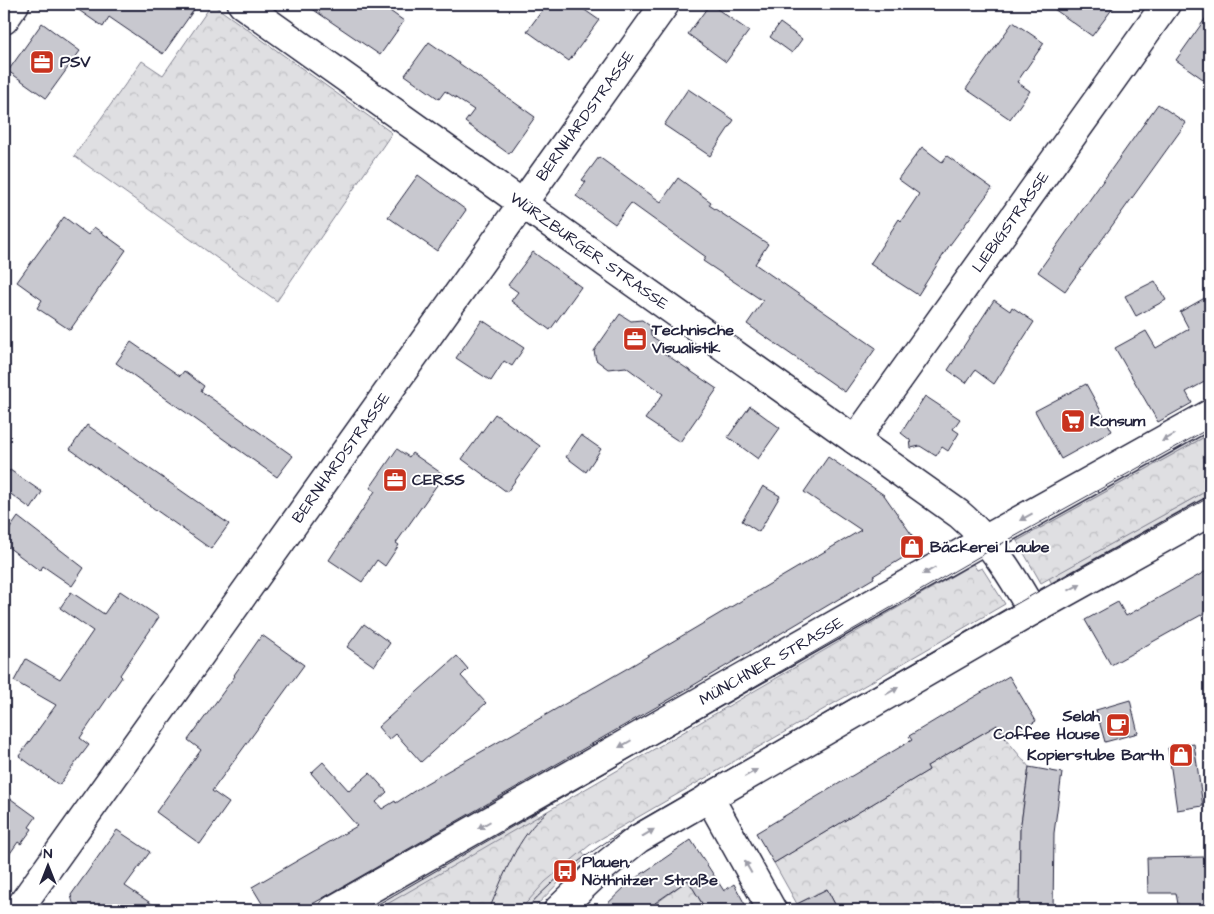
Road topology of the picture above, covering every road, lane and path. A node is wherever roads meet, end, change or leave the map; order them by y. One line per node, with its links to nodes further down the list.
1 (15, 4): 5 (street)
2 (242, 4): 6 (street, WÜRZBURGER STRASSE)
3 (665, 4): 6 (street, BERNHARDSTRASSE)
4 (1166, 4): 8 (street, LIEBIGSTRASSE)
5 (4, 20)
6 (522, 203): 8 (street, WÜRZBURGER STRASSE); 13 (street, BERNHARDSTRASSE)
7 (1210, 414): 10 (street, MÜNCHNER STRASSE, one-way to 10)
8 (855, 440): 10 (street, WÜRZBURGER STRASSE)
9 (1210, 512): 11 (street, one-way to 9)
10 (986, 539): 11 (street, WÜRZBURGER STRASSE); 14 (street, MÜNCHNER STRASSE, one-way to 14)
11 (1032, 611): 12 (street, one-way to 11)
12 (709, 797): 15 (street, one-way to 12); 16 (street, one-way to 12)
13 (18, 904)
14 (333, 910)
15 (558, 910)
16 (772, 910)

